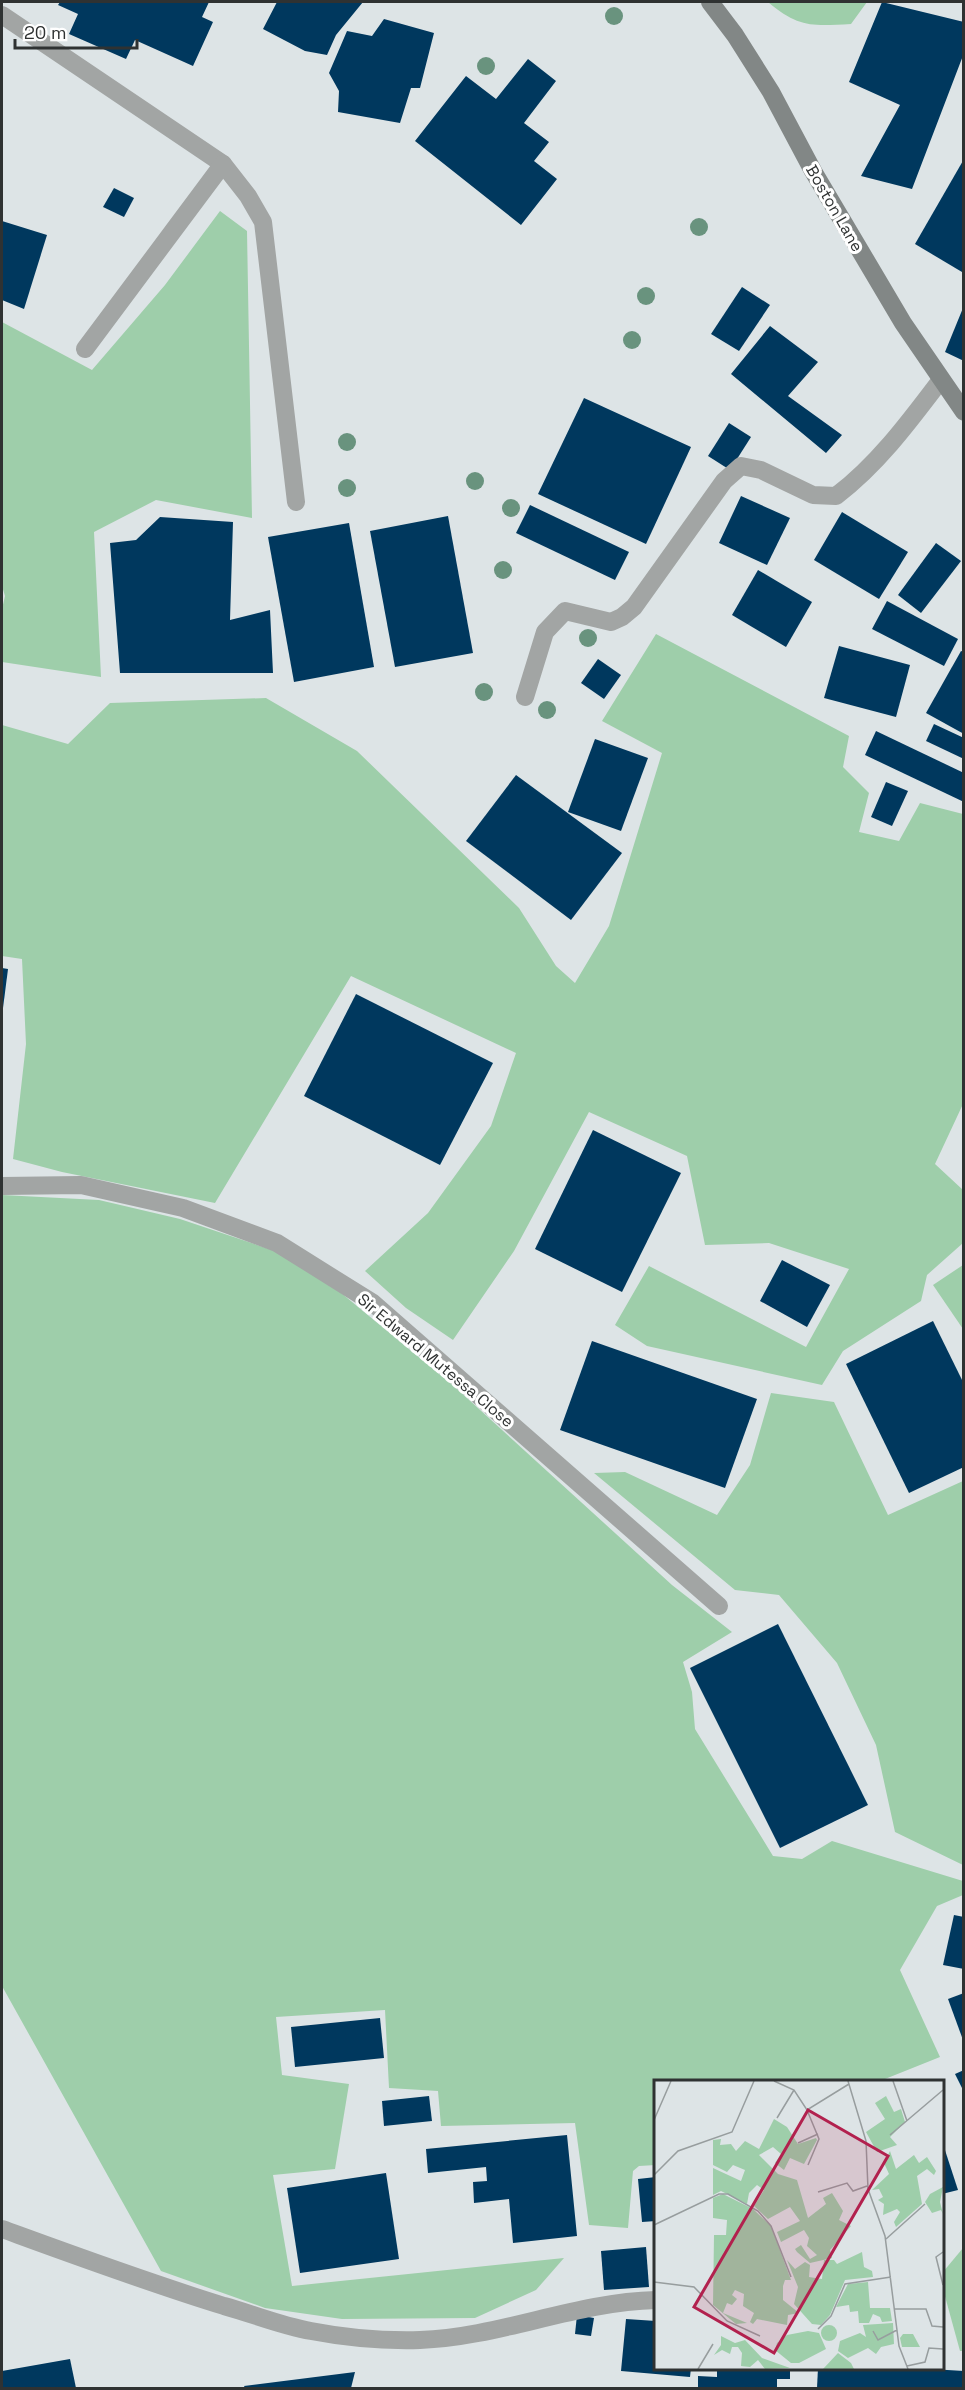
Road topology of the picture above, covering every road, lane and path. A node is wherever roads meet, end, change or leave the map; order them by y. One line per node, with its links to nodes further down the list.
1 (710, 2): 5 (street, Boston Lane)
2 (2, 15): 3 (street)
3 (223, 164): 4 (street); 7 (street)
4 (85, 349)
5 (940, 381): 6 (street, Boston Lane); 8 (street)
6 (963, 412)
7 (296, 502)
8 (525, 697)
9 (2, 1186): 10 (street, Sir Edward Mutessa Close)
10 (719, 1606)
11 (2, 2229): 12 (street)
12 (654, 2300)

